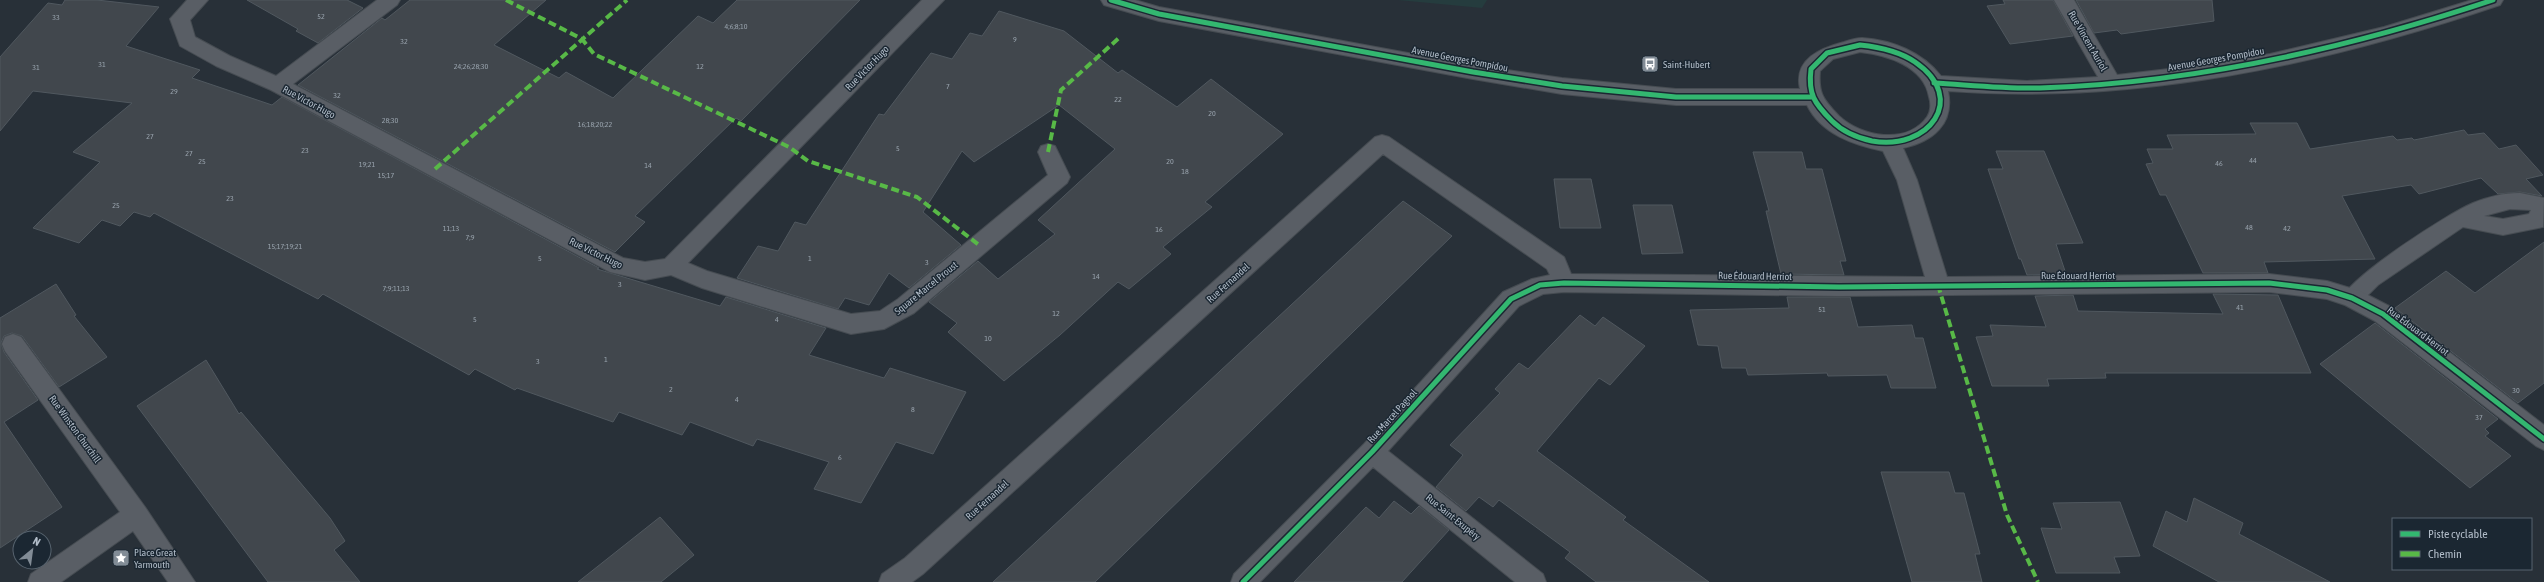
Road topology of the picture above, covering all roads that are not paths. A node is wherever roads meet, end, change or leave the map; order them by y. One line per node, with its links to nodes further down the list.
1 (198, 0): 9 (street, Rue Victor Hugo)
2 (390, 0): 9 (street, Rue Victor Hugo)
3 (934, 0): 14 (street, Rue Victor Hugo)
4 (1111, 0): 10 (street, Avenue Georges Pompidou)
5 (2064, 0): 7 (street, Rue Vincent Auriol)
6 (2493, 0): 7 (street, Avenue Georges Pompidou)
7 (2111, 82): 8 (street, Avenue Georges Pompidou)
8 (1934, 83): 10 (street); 11 (street)
9 (278, 85): 14 (street, Rue Victor Hugo)
10 (1811, 97): 11 (street)
11 (1890, 143): 16 (street)
12 (1048, 152): 14 (street, Square Marcel Proust)
13 (2460, 219): 17 (lane)
14 (672, 266)
15 (1564, 283): 16 (street, Rue Édouard Herriot); 20 (street, Rue Marcel Pagnol); 22 (street, Rue Fernandel)
16 (1938, 285): 17 (street, Rue Édouard Herriot)
17 (2352, 298): 19 (street, Rue Édouard Herriot)
18 (13, 344): 21 (street, Rue Winston Churchill)
19 (2544, 439)
20 (1372, 452): 25 (street, Rue Marcel Pagnol); 26 (street, Rue Saint-Exupéry)
21 (136, 515): 23 (street); 24 (street, Rue Winston Churchill)
22 (897, 580)
23 (40, 582)
24 (183, 582)
25 (1243, 582)
26 (1534, 582)

